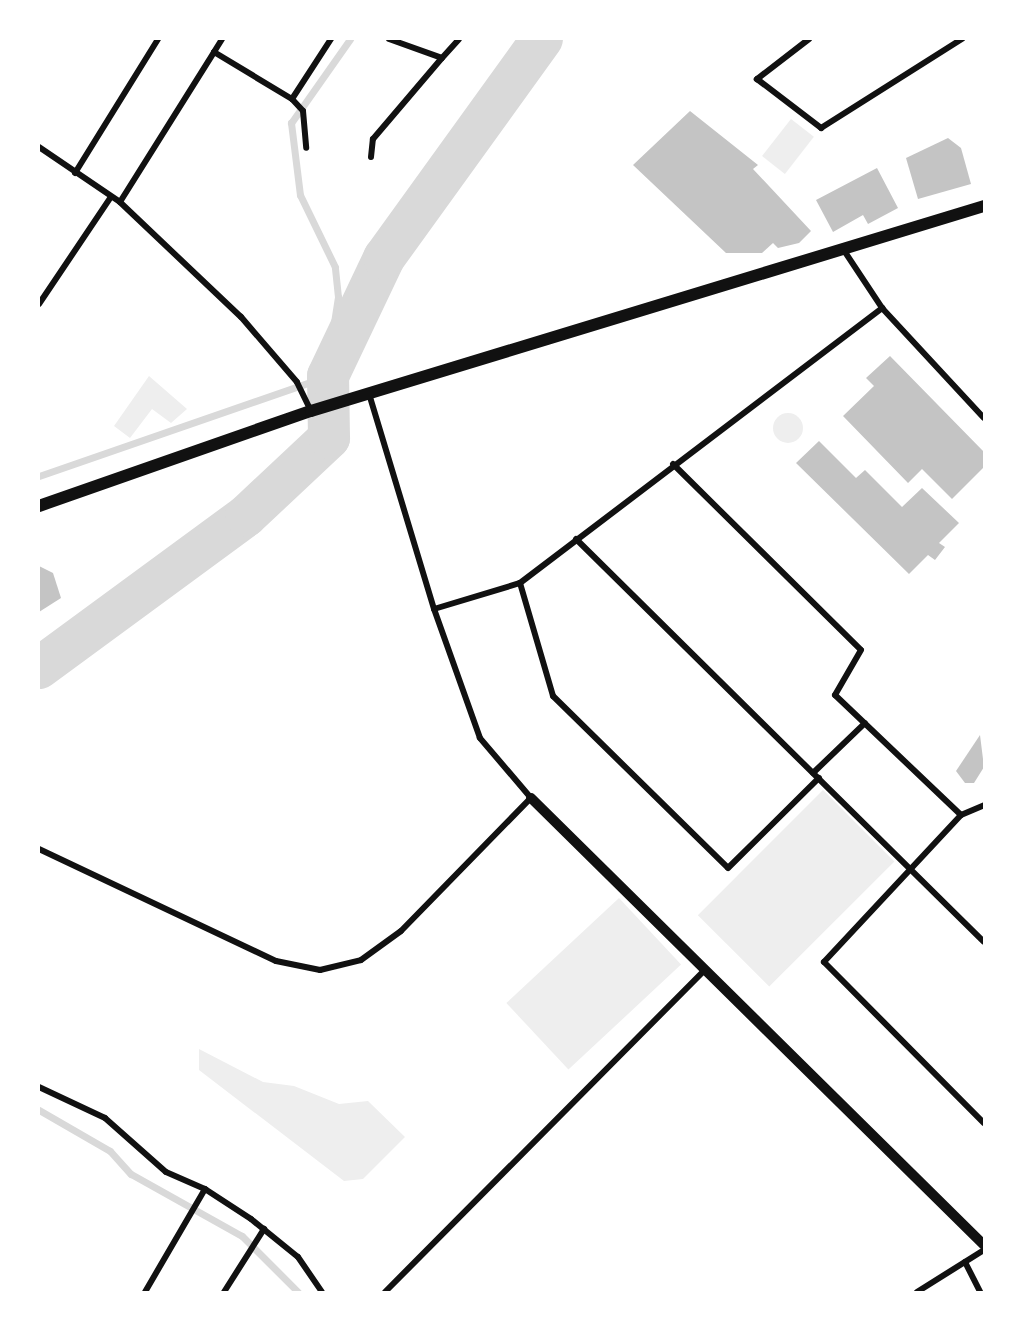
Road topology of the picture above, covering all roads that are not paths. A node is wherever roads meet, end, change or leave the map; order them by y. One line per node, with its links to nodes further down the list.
1 (158, 39): 14 (street)
2 (222, 39): 8 (street)
3 (331, 39): 10 (street)
4 (388, 39): 9 (street)
5 (459, 39): 9 (street)
6 (809, 39): 7 (street)
7 (962, 39)
8 (214, 52): 10 (street); 16 (street)
9 (442, 58): 13 (street)
10 (294, 101): 12 (street)
11 (39, 147): 14 (street)
12 (306, 148)
13 (371, 157)
14 (75, 173): 15 (street)
15 (111, 197): 16 (street); 19 (street)
16 (120, 202): 22 (street)
17 (984, 206): 18 (main road)
18 (843, 249): 20 (street); 21 (main road)
19 (39, 304)
20 (882, 308): 23 (street); 24 (street)
21 (369, 394): 22 (main road); 28 (street)
22 (314, 410): 25 (main road)
23 (984, 418)
24 (673, 464): 26 (street); 29 (street)
25 (39, 506)
26 (576, 539): 27 (street); 30 (street)
27 (520, 583): 28 (street); 31 (street)
28 (434, 609): 32 (street)
29 (865, 723): 30 (street); 34 (street)
30 (813, 773): 31 (street)
31 (819, 778): 36 (street)
32 (531, 798): 35 (street); 38 (street)
33 (984, 805): 34 (street)
34 (961, 815): 36 (street)
35 (39, 849)
36 (910, 868): 37 (street); 40 (street)
37 (984, 942)
38 (706, 969): 43 (street); 49 (street)
39 (39, 1088): 41 (street)
40 (984, 1123)
41 (206, 1189): 42 (street); 46 (street)
42 (264, 1229): 47 (street); 48 (street)
43 (984, 1245)
44 (984, 1250): 45 (street)
45 (965, 1262): 50 (street); 51 (street)
46 (145, 1292)
47 (224, 1292)
48 (322, 1292)
49 (385, 1292)
50 (917, 1292)
51 (980, 1292)

